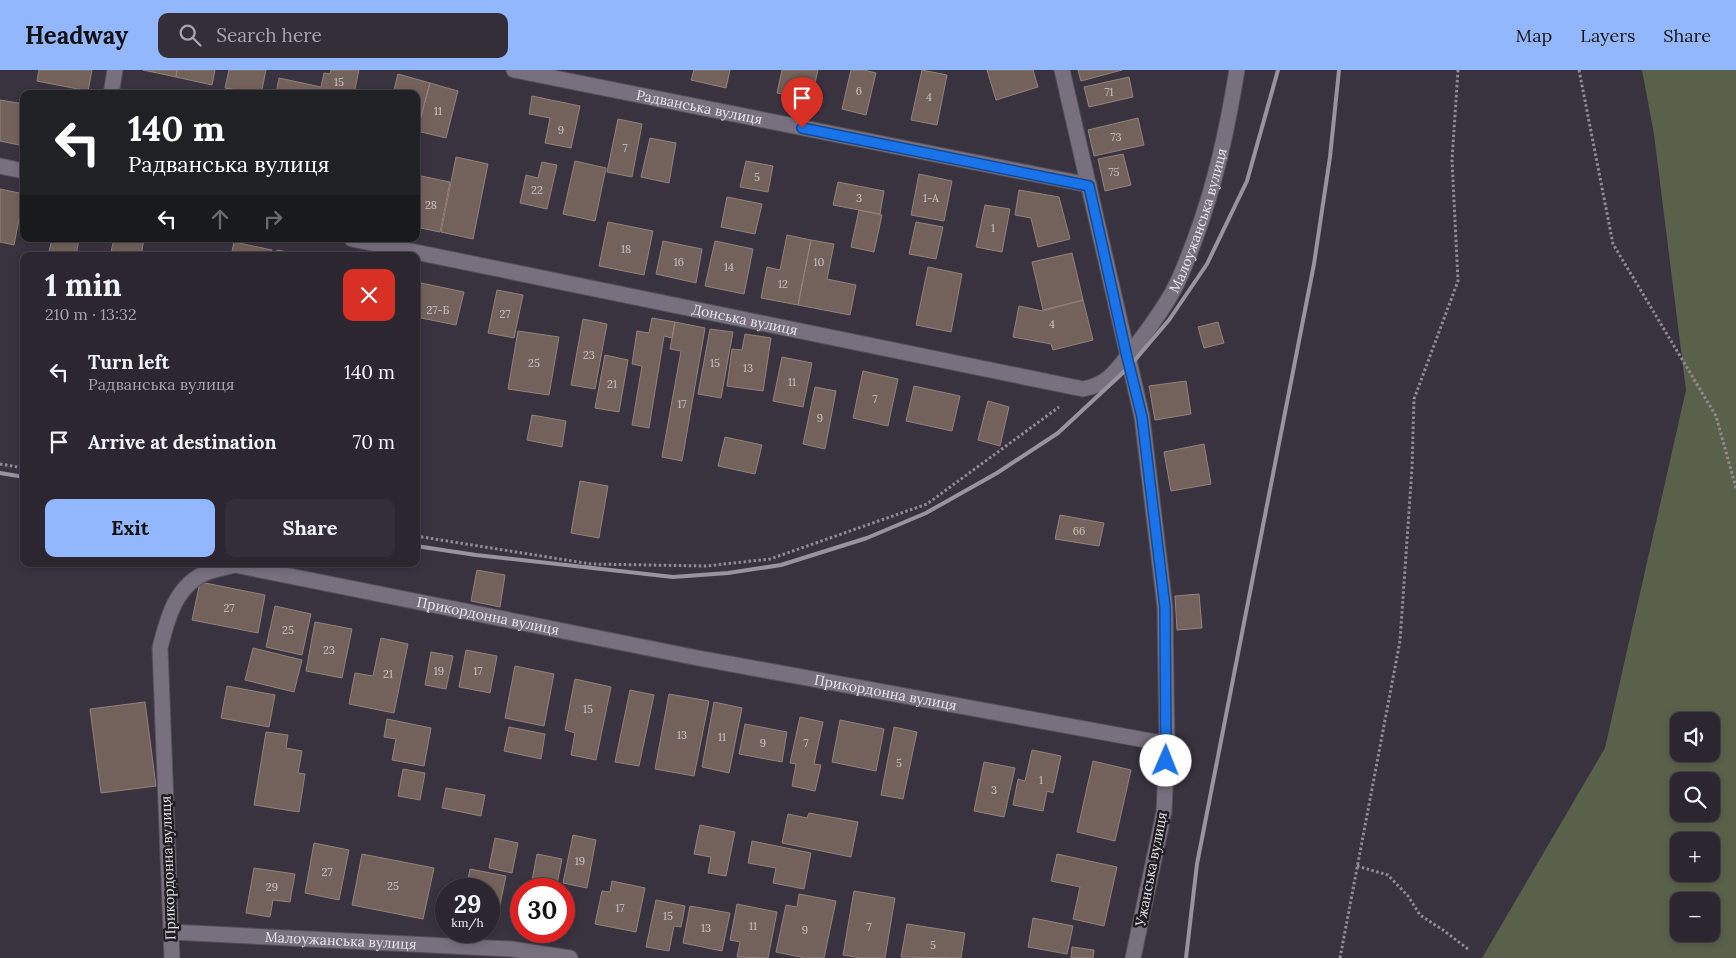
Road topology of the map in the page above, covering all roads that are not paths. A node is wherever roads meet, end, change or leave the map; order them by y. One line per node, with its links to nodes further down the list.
1 (115, 70): 5 (street)
2 (514, 70): 8 (street, Радванська вулиця)
3 (1062, 70): 8 (street, Ужанська вулиця)
4 (1236, 70): 12 (street, Малоужанська вулиця)
5 (112, 90)
6 (0, 166): 7 (street)
7 (20, 170)
8 (1089, 186): 12 (street, Ужанська вулиця)
9 (367, 242): 10 (street, Донська вулиця)
10 (415, 252)
11 (420, 253): 12 (street, Донська вулиця)
12 (1127, 357): 15 (street, Ужанська вулиця)
13 (227, 567): 16 (street, Прикордонна вулиця)
14 (245, 567): 15 (street, Прикордонна вулиця)
15 (1167, 744): 19 (street, Ужанська вулиця)
16 (171, 932): 17 (street, Прикордонна вулиця); 18 (street, Малоужанська вулиця)
17 (172, 958)
18 (570, 958)
19 (1133, 958)

